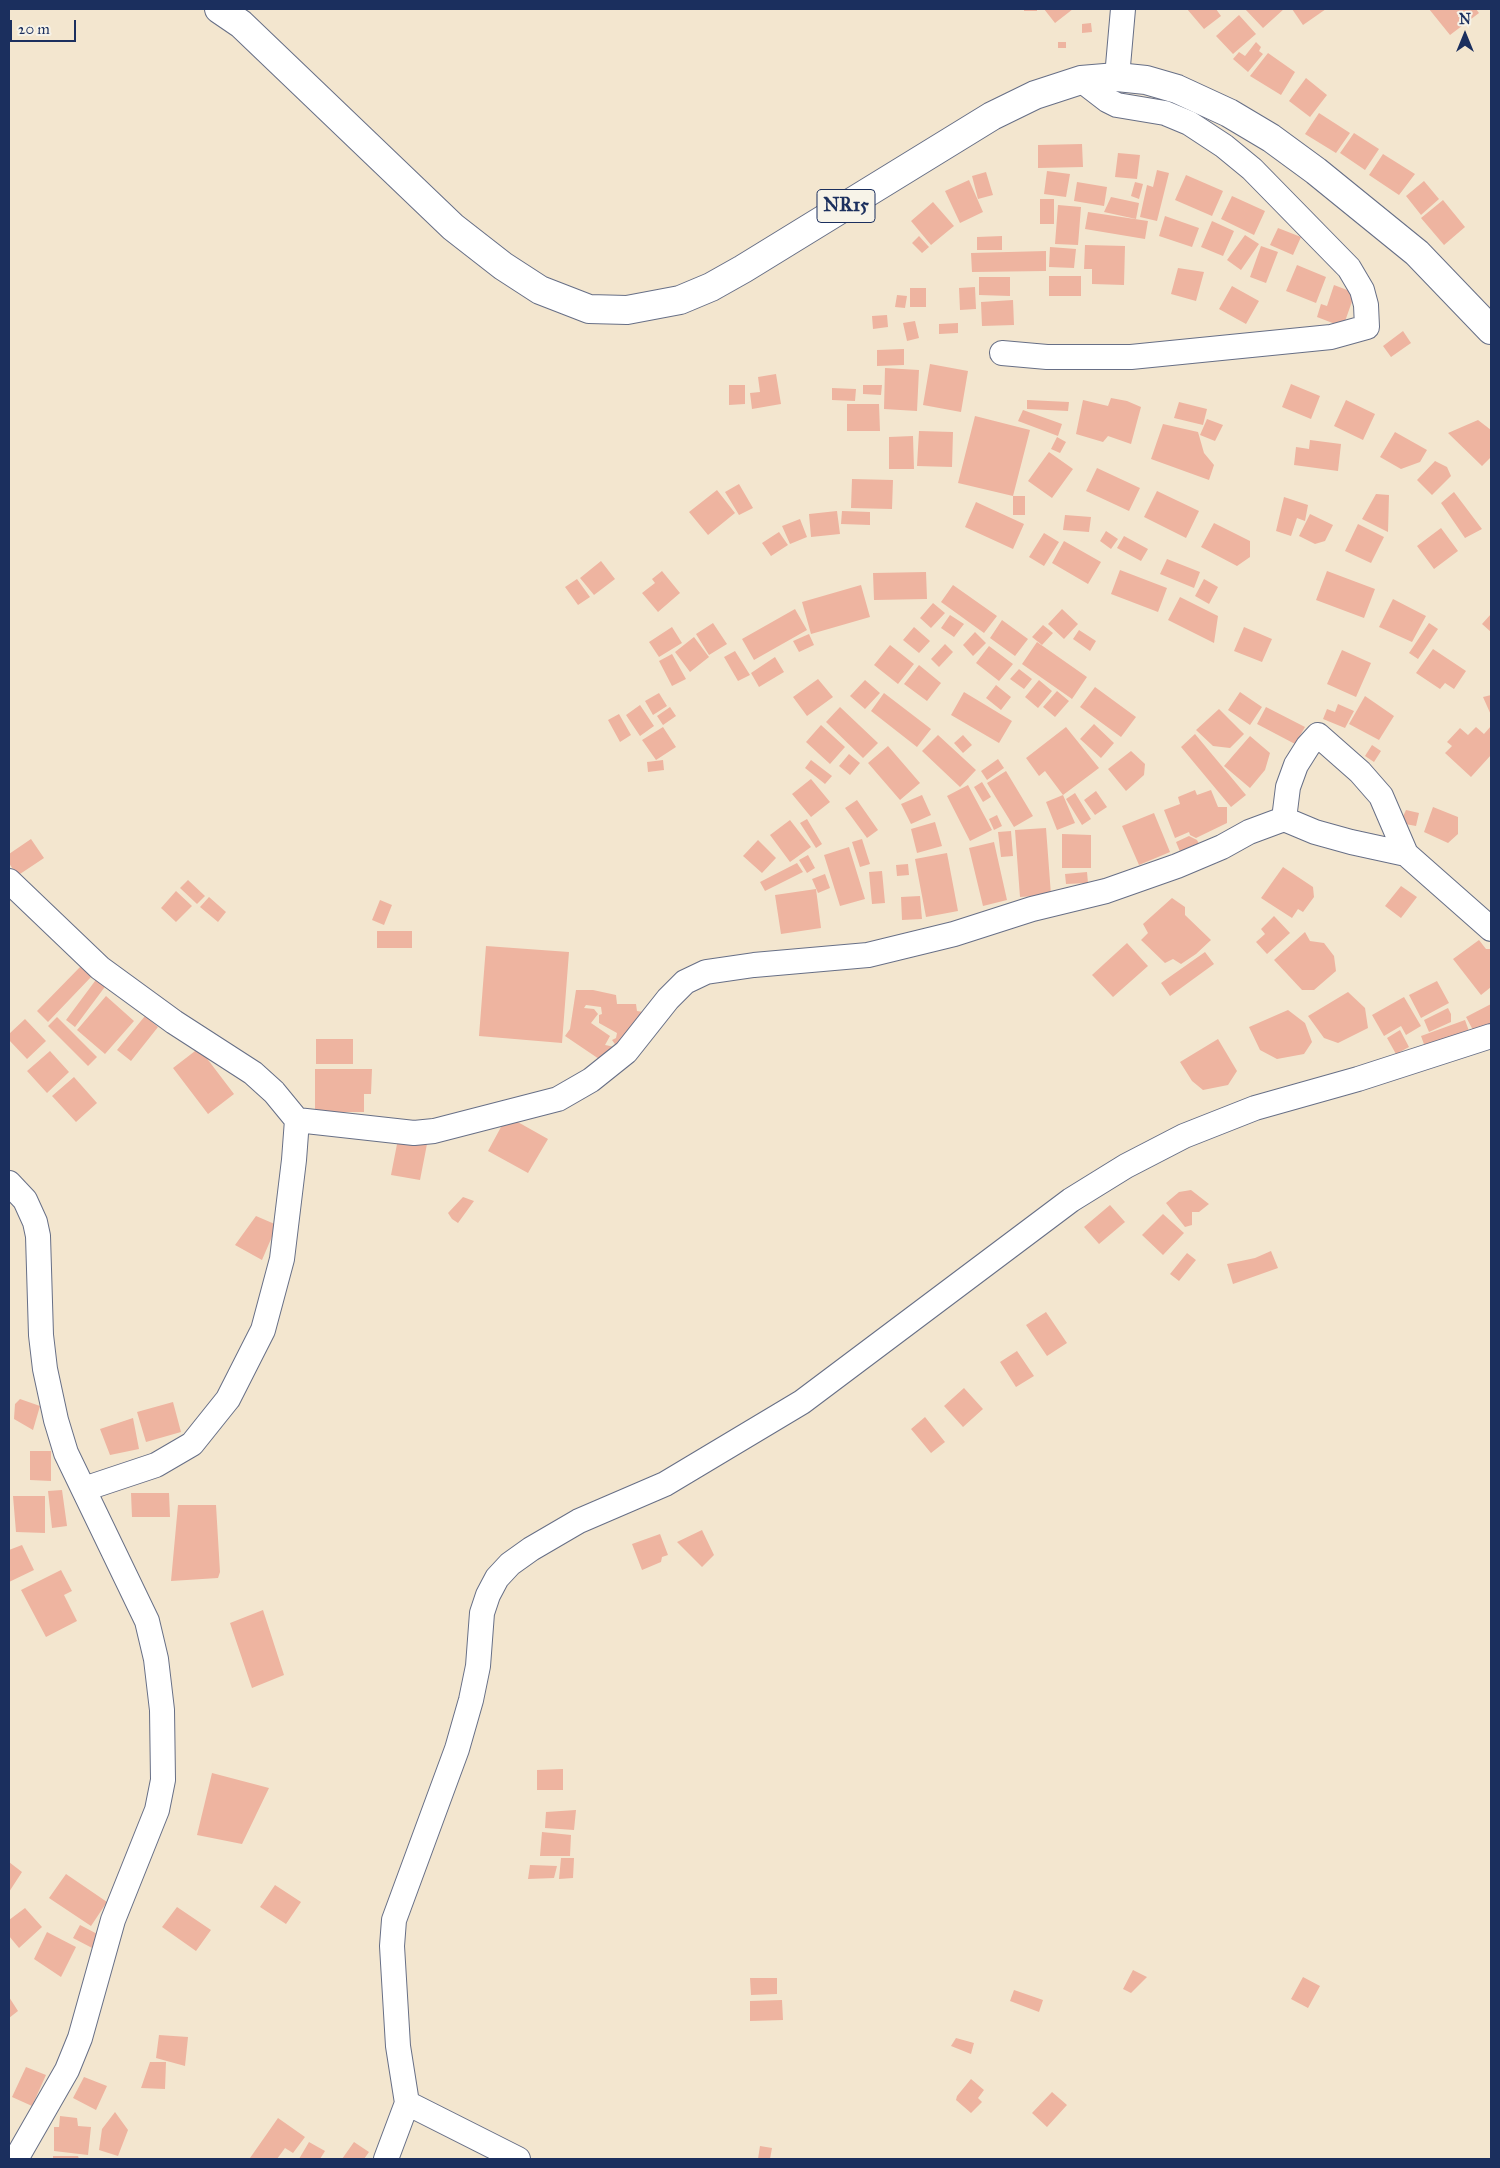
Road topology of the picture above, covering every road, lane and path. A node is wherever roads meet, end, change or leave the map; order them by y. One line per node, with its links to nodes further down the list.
1 (219, 9): 4 (highway, NR15)
2 (1123, 9): 3 (street)
3 (1116, 77): 4 (highway, NR15); 5 (highway, NR15)
4 (1081, 80): 6 (street)
5 (1491, 330)
6 (1002, 353)
7 (1284, 819): 8 (street); 8 (street); 12 (street)
8 (1406, 854): 10 (street)
9 (9, 881): 12 (street)
10 (1491, 928)
11 (1491, 1036): 15 (street)
12 (297, 1120): 14 (street)
13 (9, 1183): 14 (street)
14 (84, 1489): 16 (street)
15 (407, 2103): 17 (street); 18 (street)
16 (16, 2159)
17 (386, 2159)
18 (518, 2159)

